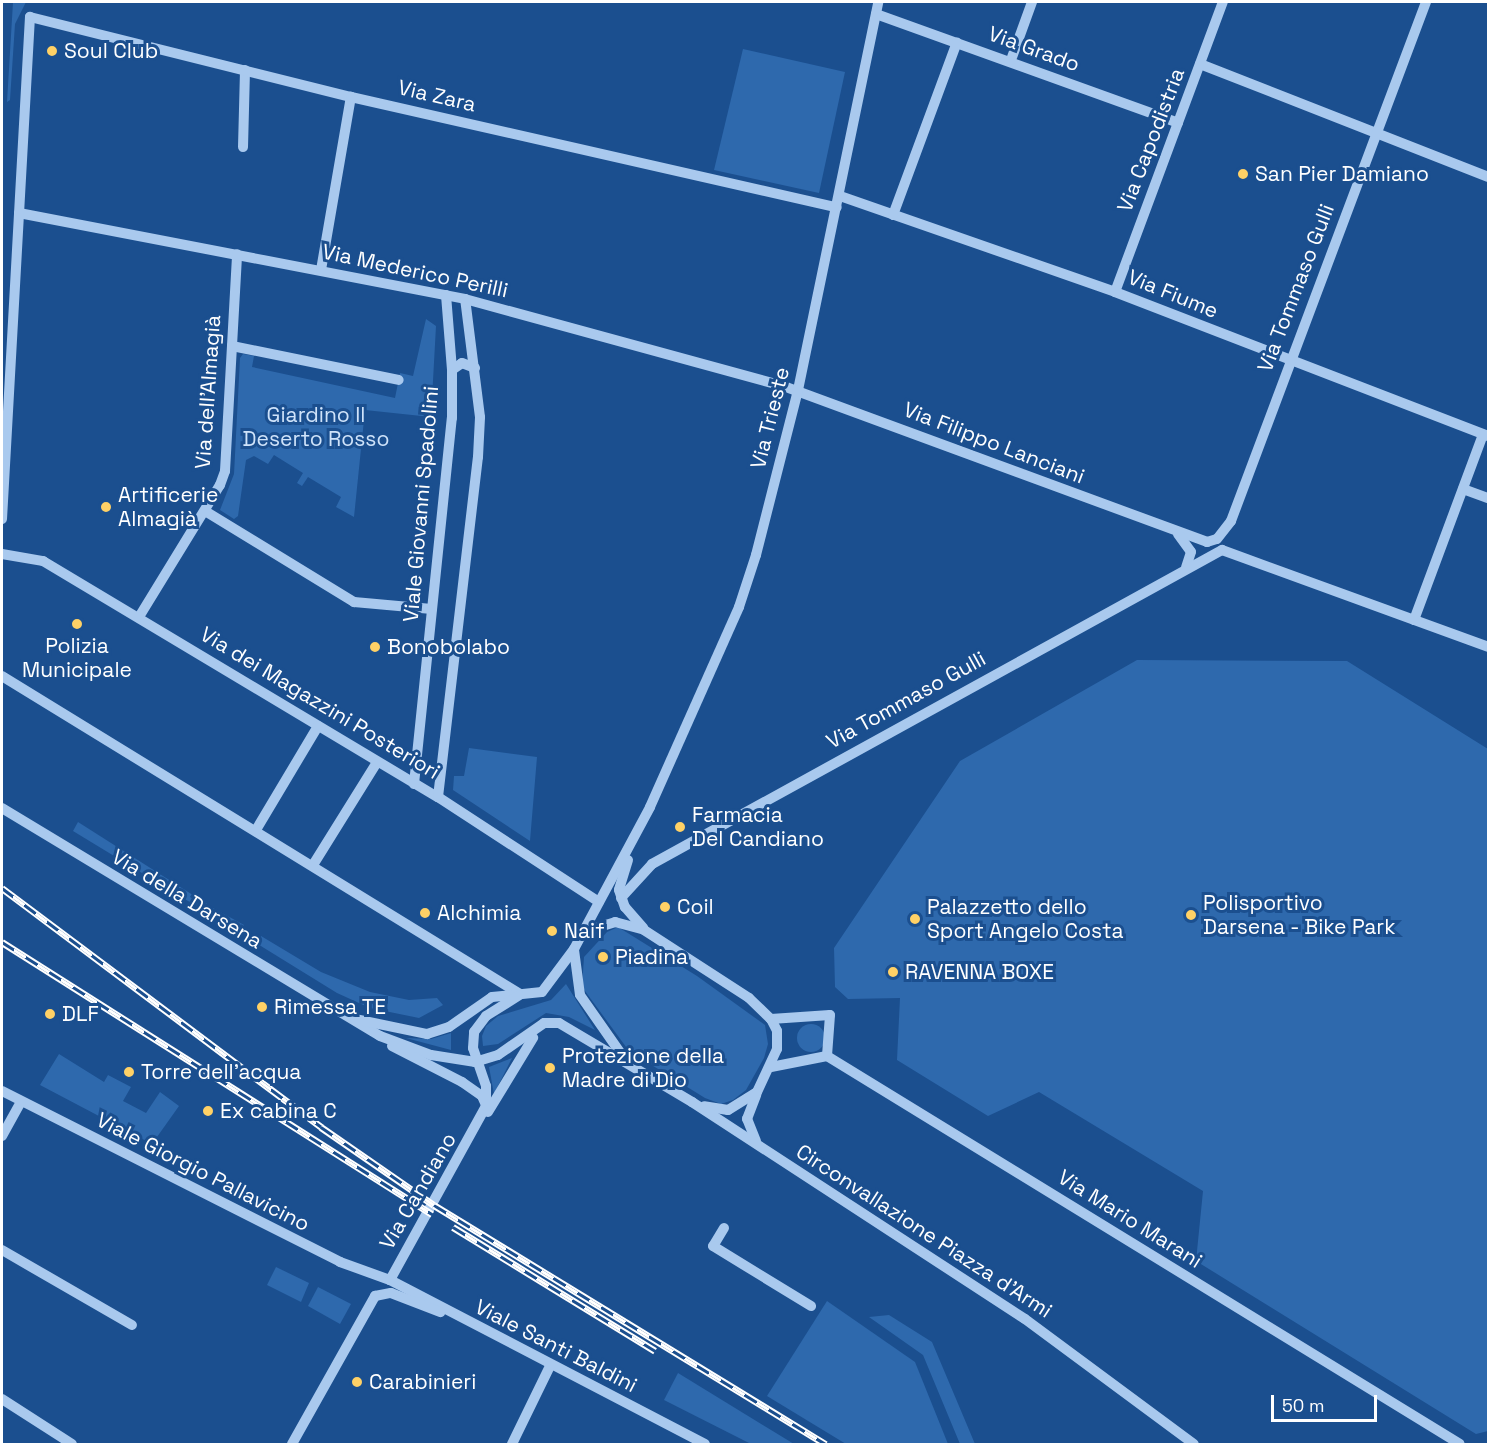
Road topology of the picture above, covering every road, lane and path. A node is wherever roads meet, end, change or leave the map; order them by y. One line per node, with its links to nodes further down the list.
1 (878, 2): 5 (street, Via Trieste)
2 (1032, 2): 7 (street)
3 (1223, 2): 8 (street, Via Capodistria)
4 (1426, 2): 12 (street, Via Tommaso Gulli)
5 (876, 14): 6 (street, Via Grado); 15 (street, Via Trieste)
6 (957, 42): 7 (street, Via Grado); 17 (street)
7 (1011, 60): 11 (street, Via Grado)
8 (1200, 64): 11 (street, Via Capodistria); 12 (street)
9 (245, 70): 10 (street, Via Zara); 13 (street); 16 (street, Via Zara)
10 (351, 97): 15 (street, Via Zara); 19 (street)
11 (1178, 123): 20 (street, Via Capodistria)
12 (1376, 135): 14 (street); 24 (street, Via Tommaso Gulli)
13 (243, 147)
14 (1488, 177)
15 (839, 202): 17 (street, Via Fiume); 28 (street, Via Trieste)
16 (19, 213): 18 (street, Via Mederico Perilli); 33 (street)
17 (893, 214): 20 (street, Via Fiume)
18 (237, 254): 19 (street, Via Mederico Perilli); 23 (street, Via dell'Almagià)
19 (321, 270): 21 (street, Via Mederico Perilli)
20 (1115, 292): 24 (street, Via Fiume)
21 (446, 295): 22 (street, Via Mederico Perilli); 26 (street, Viale Giovanni Spadolini)
22 (465, 299): 25 (street); 28 (street, Via Mederico Perilli)
23 (232, 346): 27 (street); 32 (street, Via dell'Almagià)
24 (1289, 361): 29 (street, Via Fiume); 34 (street, Via Tommaso Gulli)
25 (475, 368): 26 (street, Viale Giovanni Spadolini); 48 (street)
26 (452, 370): 40 (street, Viale Giovanni Spadolini)
27 (399, 380)
28 (798, 390): 35 (street, Via Filippo Lanciani); 50 (street, Via Trieste)
29 (1486, 435): 30 (street)
30 (1462, 489): 31 (street); 42 (street)
31 (1488, 498)
32 (205, 510): 40 (street); 41 (street, Via dell'Almagià)
33 (2, 519)
34 (1231, 521): 36 (street, Via Tommaso Gulli); 37 (street, Via Tommaso Gulli)
35 (1176, 532): 36 (street, Via Filippo Lanciani); 39 (street)
36 (1202, 541)
37 (1225, 550): 39 (street, Via Tommaso Gulli); 42 (street)
38 (7, 555): 41 (street, Via dei Magazzini Posteriori)
39 (1186, 567): 53 (street, Via Tommaso Gulli)
40 (432, 609): 47 (street, Viale Giovanni Spadolini)
41 (139, 617): 45 (street, Via dei Magazzini Posteriori)
42 (1414, 620): 43 (street)
43 (1488, 647)
44 (2, 676): 51 (street)
45 (318, 726): 46 (street, Via dei Magazzini Posteriori); 51 (street)
46 (377, 762): 47 (street, Via dei Magazzini Posteriori); 52 (street)
47 (414, 784): 48 (street, Via dei Magazzini Posteriori)
48 (438, 797): 54 (street, Via dei Magazzini Posteriori)
49 (2, 808): 59 (street, Via della Darsena)
50 (640, 825): 53 (street, Via Trieste); 54 (street, Via Trieste)
51 (256, 830): 52 (street)
52 (310, 863): 58 (street)
53 (621, 898): 55 (street)
54 (599, 902): 56 (street, Via Candiano)
55 (644, 930): 56 (street); 60 (street)
56 (583, 932): 57 (street, Via Candiano)
57 (574, 949): 58 (street, Via Candiano); 64 (street, Circonvallazione Piazza d'Armi)
58 (520, 994): 59 (street, Via della Darsena); 65 (street, Via Candiano)
59 (355, 1019): 62 (street, Via della Darsena)
60 (771, 1019): 63 (street); 66 (street)
61 (544, 1023): 64 (street, Circonvallazione Piazza d'Armi); 65 (street, Via della Darsena); 72 (street, Via Candiano)
62 (380, 1036): 65 (street, Via della Darsena); 71 (street, Via della Darsena)
63 (827, 1056): 66 (street); 88 (street, Via Mario Marani)
64 (626, 1061): 70 (street, Circonvallazione Piazza d'Armi)
65 (475, 1062): 71 (street, Via Candiano)
66 (771, 1067): 68 (street)
67 (2, 1091): 69 (street, Viale Giorgio Pallavicino)
68 (757, 1092): 70 (street); 74 (street)
69 (21, 1102): 73 (street); 77 (street, Viale Giorgio Pallavicino)
70 (692, 1102): 74 (street, Circonvallazione Piazza d'Armi)
71 (486, 1106): 72 (street, Via Candiano)
72 (480, 1121): 77 (street, Via Candiano)
73 (2, 1136)
74 (762, 1148): 87 (street, Circonvallazione Piazza d'Armi)
75 (724, 1228): 78 (street)
76 (2, 1250): 80 (street)
77 (390, 1280): 79 (street, Viale Santi Baldini)
78 (812, 1306)
79 (451, 1314): 81 (street, Viale Santi Baldini); 84 (street)
80 (132, 1325)
81 (550, 1366): 85 (street); 86 (street, Viale Santi Baldini)
82 (2, 1399): 83 (street)
83 (72, 1444)
84 (292, 1444)
85 (512, 1444)
86 (705, 1444)
87 (1194, 1444)
88 (1461, 1444)

